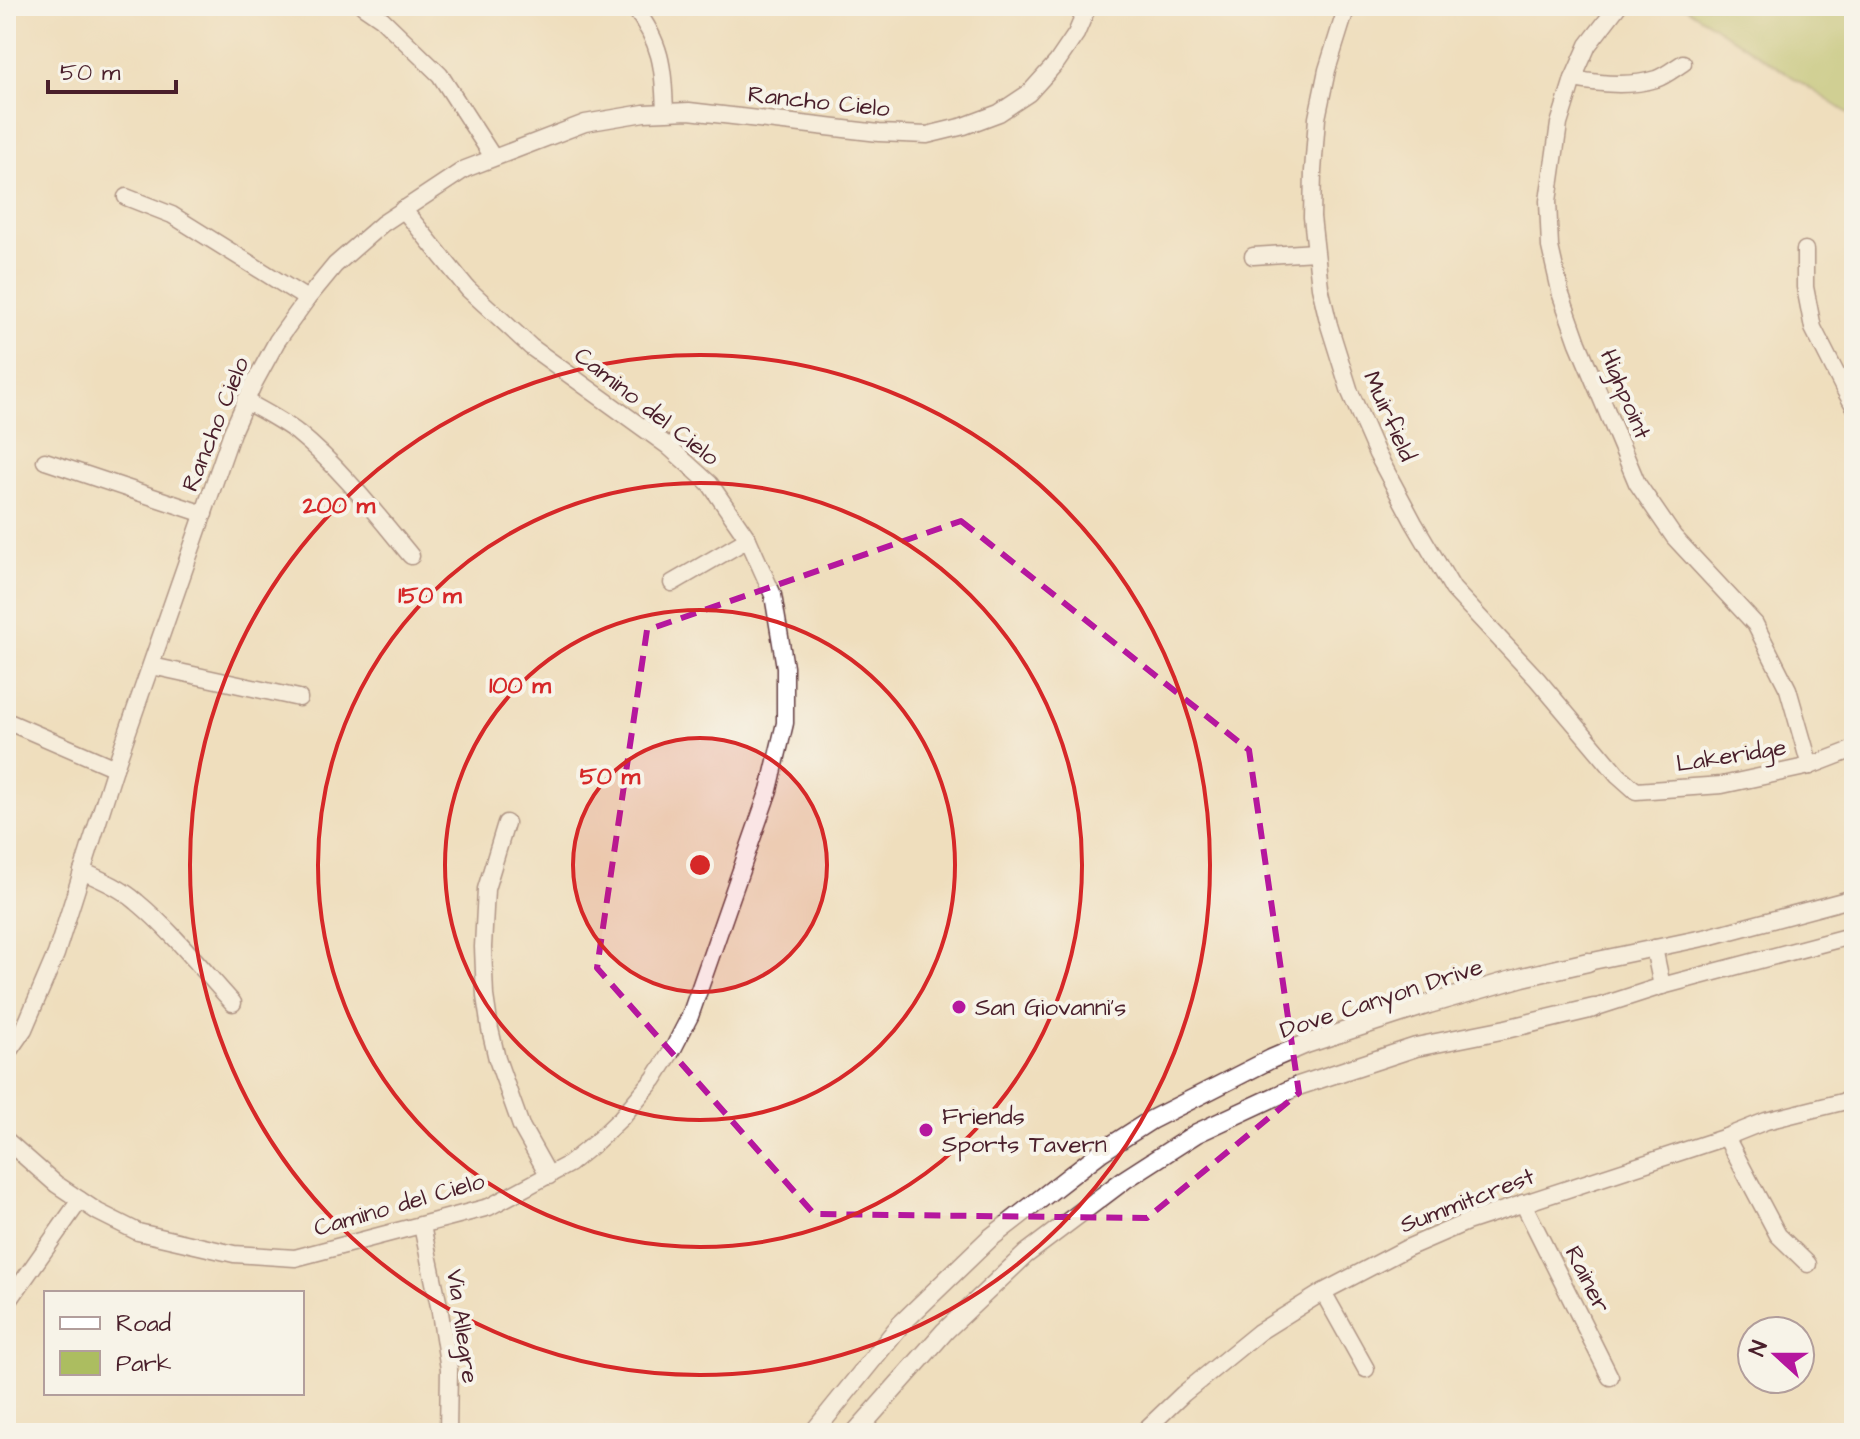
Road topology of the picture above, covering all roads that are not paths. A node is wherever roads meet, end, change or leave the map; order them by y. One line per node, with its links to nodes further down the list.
1 (363, 6): 9 (street)
2 (633, 6): 8 (street)
3 (1088, 6): 8 (street, Rancho Cielo)
4 (1347, 6): 13 (street, Muirfield)
5 (1618, 6): 7 (street, Highpoint)
6 (1683, 63): 7 (street)
7 (1573, 79): 27 (street, Highpoint)
8 (665, 111): 9 (street, Rancho Cielo)
9 (493, 157): 11 (street, Rancho Cielo)
10 (126, 197): 15 (street)
11 (403, 209): 15 (street, Rancho Cielo); 20 (street, Camino del Cielo)
12 (1805, 250): 17 (street)
13 (1315, 252): 14 (street); 29 (street, Muirfield)
14 (1253, 256)
15 (307, 299): 16 (street, Rancho Cielo)
16 (245, 401): 19 (street, Rancho Cielo); 21 (street)
17 (1854, 406)
18 (45, 461): 19 (street)
19 (204, 514): 23 (street, Rancho Cielo)
20 (748, 539): 22 (street); 43 (street, Camino del Cielo)
21 (411, 556)
22 (672, 583)
23 (152, 666): 24 (street); 28 (street, Rancho Cielo)
24 (299, 698)
25 (11, 723): 28 (street)
26 (1854, 749): 27 (street, Lakeridge)
27 (1810, 766): 29 (street, Lakeridge)
28 (115, 768): 31 (street, Rancho Cielo)
29 (1618, 775)
30 (506, 823): 43 (street)
31 (82, 871): 37 (street); 39 (street, Rancho Cielo)
32 (1854, 898): 34 (street, Dove Canyon Drive)
33 (1854, 935): 36 (street)
34 (1654, 948): 35 (street, Dove Canyon Drive); 36 (street)
35 (1588, 962): 53 (street, Dove Canyon Drive)
36 (1662, 986): 38 (street)
37 (233, 1003)
38 (1594, 1008): 54 (street)
39 (6, 1055)
40 (1854, 1099): 41 (street, Summitcrest)
41 (1726, 1137): 45 (street, Summitcrest); 47 (street)
42 (6, 1140): 44 (street, Camino del Cielo)
43 (549, 1176): 46 (street, Camino del Cielo)
44 (80, 1200): 46 (street, Camino del Cielo); 49 (street)
45 (1523, 1203): 48 (street, Summitcrest); 51 (street, Rainer)
46 (422, 1226): 52 (street, Via Allegre)
47 (1808, 1264)
48 (1323, 1292): 50 (street); 55 (street, Summitcrest)
49 (6, 1305)
50 (1366, 1369)
51 (1610, 1377)
52 (448, 1433)
53 (813, 1433)
54 (855, 1433)
55 (1142, 1433)

